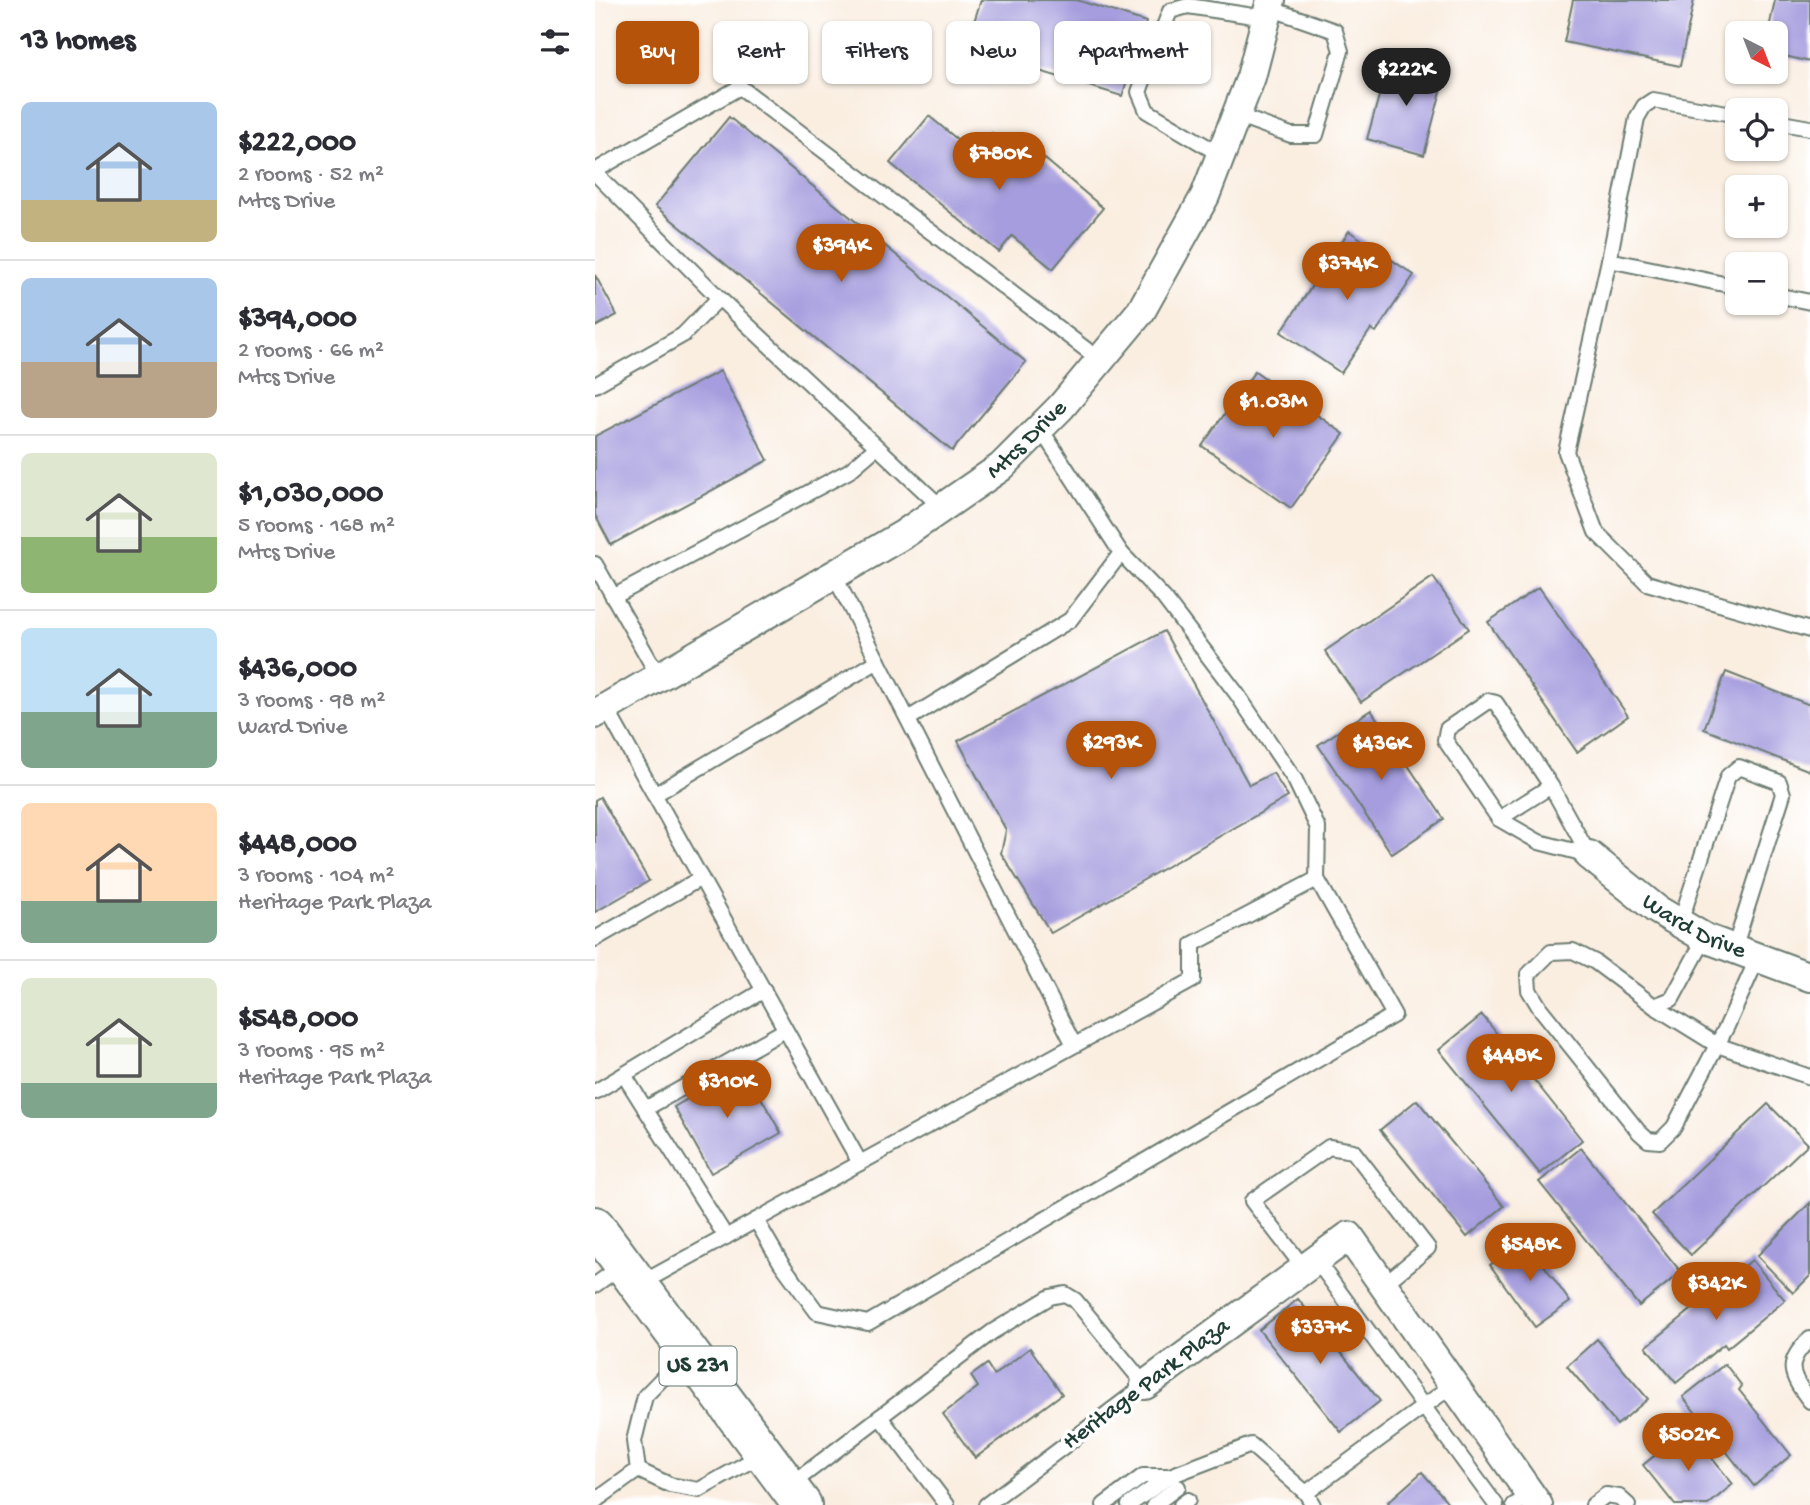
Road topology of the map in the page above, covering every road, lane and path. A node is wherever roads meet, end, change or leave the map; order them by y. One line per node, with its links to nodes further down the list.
1 (1268, 8): 3 (street, Mtcs Drive); 3 (lane); 6 (lane)
2 (1725, 113): 8 (lane)
3 (1236, 115): 6 (street, Mtcs Drive)
4 (1788, 124): 5 (lane)
5 (1810, 128)
6 (1221, 155): 13 (street, Mtcs Drive)
7 (595, 172): 11 (lane); 13 (lane)
8 (1609, 260): 9 (lane); 22 (lane)
9 (1725, 284)
10 (1788, 297): 12 (lane)
11 (719, 298): 14 (lane); 16 (lane)
12 (1810, 302)
13 (1100, 360): 15 (street, Mtcs Drive)
14 (595, 385)
15 (1040, 428): 17 (street, Mtcs Drive); 18 (lane)
16 (877, 447): 17 (lane); 21 (lane)
17 (942, 508): 20 (street, Mtcs Drive)
18 (1121, 552): 26 (lane); 32 (lane)
19 (595, 564): 21 (lane)
20 (834, 575): 23 (lane); 24 (street, Mtcs Drive)
21 (613, 597): 24 (lane)
22 (1810, 630)
23 (878, 661): 26 (lane); 28 (lane)
24 (659, 677): 25 (street, Mtcs Drive)
25 (600, 711): 28 (lane)
26 (908, 719): 41 (lane)
27 (1551, 786): 29 (lane); 29 (lane); 30 (lane)
28 (655, 795): 31 (lane)
29 (1499, 819): 30 (lane)
30 (1589, 855): 33 (street, Ward Drive)
31 (701, 878): 35 (lane); 38 (lane)
32 (1317, 879): 41 (lane); 48 (lane)
33 (1680, 923): 34 (street, Ward Drive); 36 (lane)
34 (1705, 937): 36 (street, Ward Drive); 39 (lane)
35 (595, 939)
36 (1746, 953): 37 (street, Ward Drive); 42 (lane)
37 (1810, 977)
38 (764, 990): 40 (lane); 43 (lane)
39 (1654, 1006): 42 (lane); 42 (lane)
40 (785, 1030): 46 (lane); 47 (lane)
41 (1074, 1045): 47 (lane)
42 (1717, 1045): 44 (lane)
43 (624, 1075): 45 (lane); 46 (lane)
44 (1810, 1077)
45 (595, 1093)
46 (647, 1112): 50 (lane)
47 (860, 1163): 48 (lane)
48 (756, 1220): 50 (lane)
49 (595, 1226): 52 (main road, US 231)
50 (726, 1237): 52 (lane)
51 (1310, 1264): 53 (street, Heritage Park Plaza); 53 (lane); 56 (street, Heritage Park Plaza); 59 (lane)
52 (619, 1278): 55 (main road, US 231)
53 (1383, 1285): 57 (street, Heritage Park Plaza)
54 (1810, 1339): 58 (lane)
55 (688, 1352): 61 (main road, US 231); 62 (lane)
56 (1145, 1385): 60 (lane); 69 (lane, Heritage Park Plaza)
57 (1453, 1385): 59 (lane); 67 (street, Heritage Park Plaza)
58 (1810, 1401)
59 (1423, 1407): 65 (lane); 73 (lane)
60 (880, 1418): 64 (lane); 68 (lane)
61 (764, 1453): 62 (lane); 64 (main road, US 231)
62 (638, 1469): 66 (lane)
63 (1174, 1482): 65 (lane); 70 (lane); 71 (lane); 72 (lane)
64 (795, 1496)
65 (1310, 1499)
66 (595, 1501)
67 (1528, 1502)
68 (947, 1505)
69 (986, 1505)
70 (1104, 1505)
71 (1129, 1505)
72 (1154, 1505)
73 (1496, 1505)
74 (1593, 1505): 75 (lane)
75 (1628, 1505)

